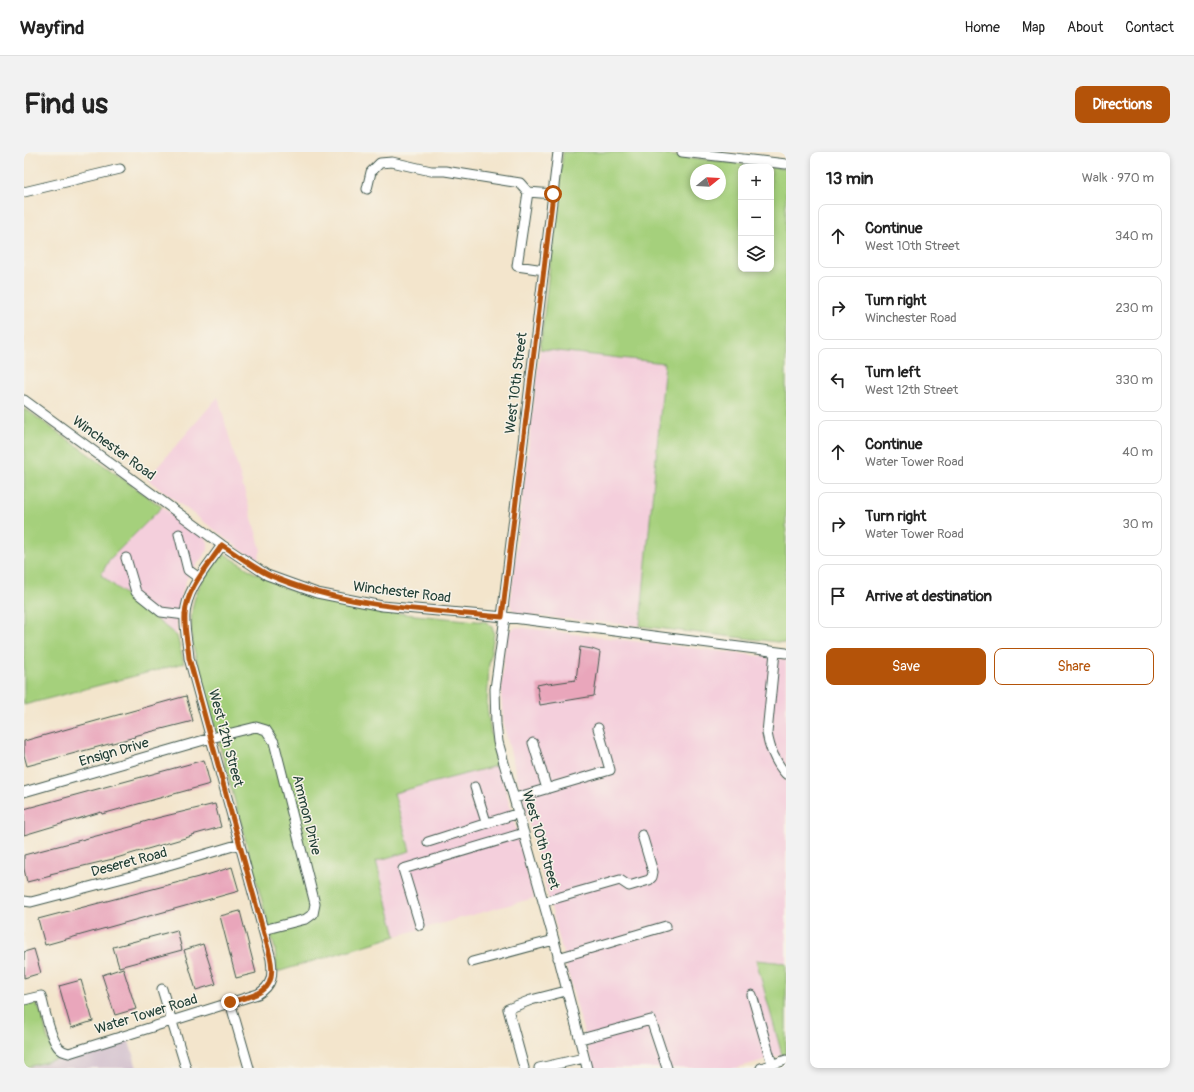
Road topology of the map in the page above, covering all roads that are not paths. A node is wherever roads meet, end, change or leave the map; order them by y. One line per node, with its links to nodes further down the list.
1 (558, 152): 9 (street, West 10th Street)
2 (682, 152): 3 (street)
3 (725, 154): 4 (street)
4 (786, 164)
5 (120, 169): 7 (street)
6 (367, 189): 8 (street)
7 (24, 192)
8 (528, 192): 9 (street); 10 (street)
9 (553, 194): 10 (street, West 10th Street)
10 (544, 270): 17 (street, West 10th Street)
11 (24, 400): 13 (street, Winchester Road)
12 (179, 534): 15 (street)
13 (222, 545): 15 (street, West 12th Street); 17 (street, Winchester Road)
14 (126, 558): 16 (street)
15 (200, 578): 16 (street, West 12th Street)
16 (185, 615): 21 (street, West 12th Street)
17 (504, 617): 18 (street, Winchester Road); 27 (street, West 10th Street)
18 (775, 652): 19 (street, Winchester Road); 23 (street)
19 (786, 653)
20 (598, 728): 25 (street)
21 (211, 738): 26 (street, Ensign Drive); 33 (street, West 12th Street); 38 (street, Ammon Drive)
22 (533, 743): 25 (street)
23 (786, 774)
24 (476, 788): 29 (street)
25 (547, 789): 27 (street)
26 (24, 792)
27 (514, 798): 28 (street, West 10th Street)
28 (519, 813): 29 (street); 30 (street, West 10th Street)
29 (486, 822): 32 (street)
30 (524, 833): 35 (street, West 10th Street); 36 (street)
31 (642, 835): 35 (street)
32 (428, 842)
33 (240, 844): 34 (street, Deseret Road); 38 (street, West 12th Street)
34 (24, 901)
35 (543, 902): 39 (street, West 10th Street)
36 (420, 924)
37 (666, 926): 41 (street)
38 (263, 930): 40 (street, West 12th Street)
39 (554, 940): 41 (street, West 10th Street); 42 (street)
40 (267, 944): 47 (street, Water Tower Road)
41 (558, 958): 44 (street, West 10th Street)
42 (472, 962)
43 (162, 989): 48 (street)
44 (566, 991): 49 (street, West 10th Street); 55 (street)
45 (752, 995): 52 (street)
46 (24, 1000): 48 (street, Water Tower Road)
47 (230, 1002): 48 (street, Water Tower Road); 54 (street)
48 (171, 1021): 53 (street)
49 (581, 1039): 50 (street, West 10th Street); 58 (street)
50 (584, 1058): 56 (street); 57 (street, West 10th Street)
51 (786, 1060): 52 (street)
52 (772, 1064): 59 (street)
53 (186, 1068)
54 (249, 1068)
55 (524, 1068)
56 (538, 1068)
57 (587, 1068)
58 (666, 1068)
59 (761, 1068)

